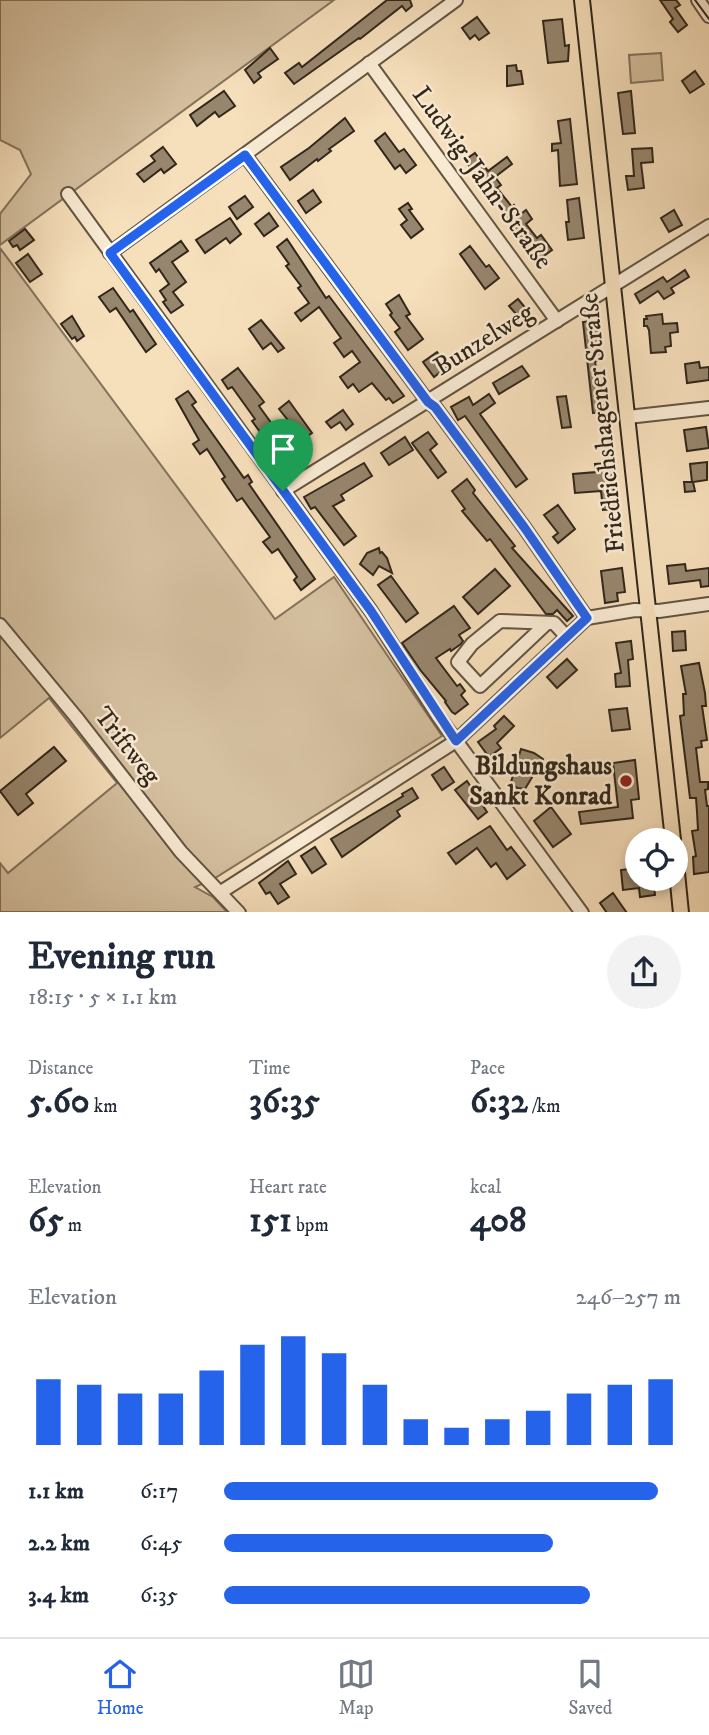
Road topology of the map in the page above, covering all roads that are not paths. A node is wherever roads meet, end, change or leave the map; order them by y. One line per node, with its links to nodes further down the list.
1 (456, 0): 5 (street)
2 (582, 0): 12 (main road, Friedrichshagener Straße)
3 (698, 0): 4 (street)
4 (709, 16)
5 (369, 63): 6 (street); 13 (street, Ludwig-Jahn-Straße)
6 (245, 155): 9 (street); 14 (street)
7 (68, 194): 10 (street)
8 (709, 226): 12 (street, Bunzelweg)
9 (129, 240): 10 (street); 11 (street)
10 (110, 253): 11 (street)
11 (128, 278): 17 (street)
12 (613, 286): 13 (street, Bunzelweg); 16 (main road, Friedrichshagener Straße)
13 (557, 321): 14 (street, Bunzelweg)
14 (428, 402): 17 (street, Bunzelweg); 20 (street)
15 (709, 408): 16 (street)
16 (628, 417): 19 (main road, Friedrichshagener Straße)
17 (283, 491): 24 (street)
18 (709, 604): 19 (street)
19 (648, 611): 20 (street); 25 (main road, Friedrichshagener Straße)
20 (587, 618): 23 (street)
21 (547, 623): 21 (street); 23 (street)
22 (0, 625): 27 (street, Triftweg)
23 (566, 636): 24 (street)
24 (456, 741): 27 (street); 29 (street)
25 (672, 828)
26 (679, 891): 30 (main road)
27 (221, 892): 28 (street, Triftweg)
28 (239, 912)
29 (582, 912)
30 (681, 912)

